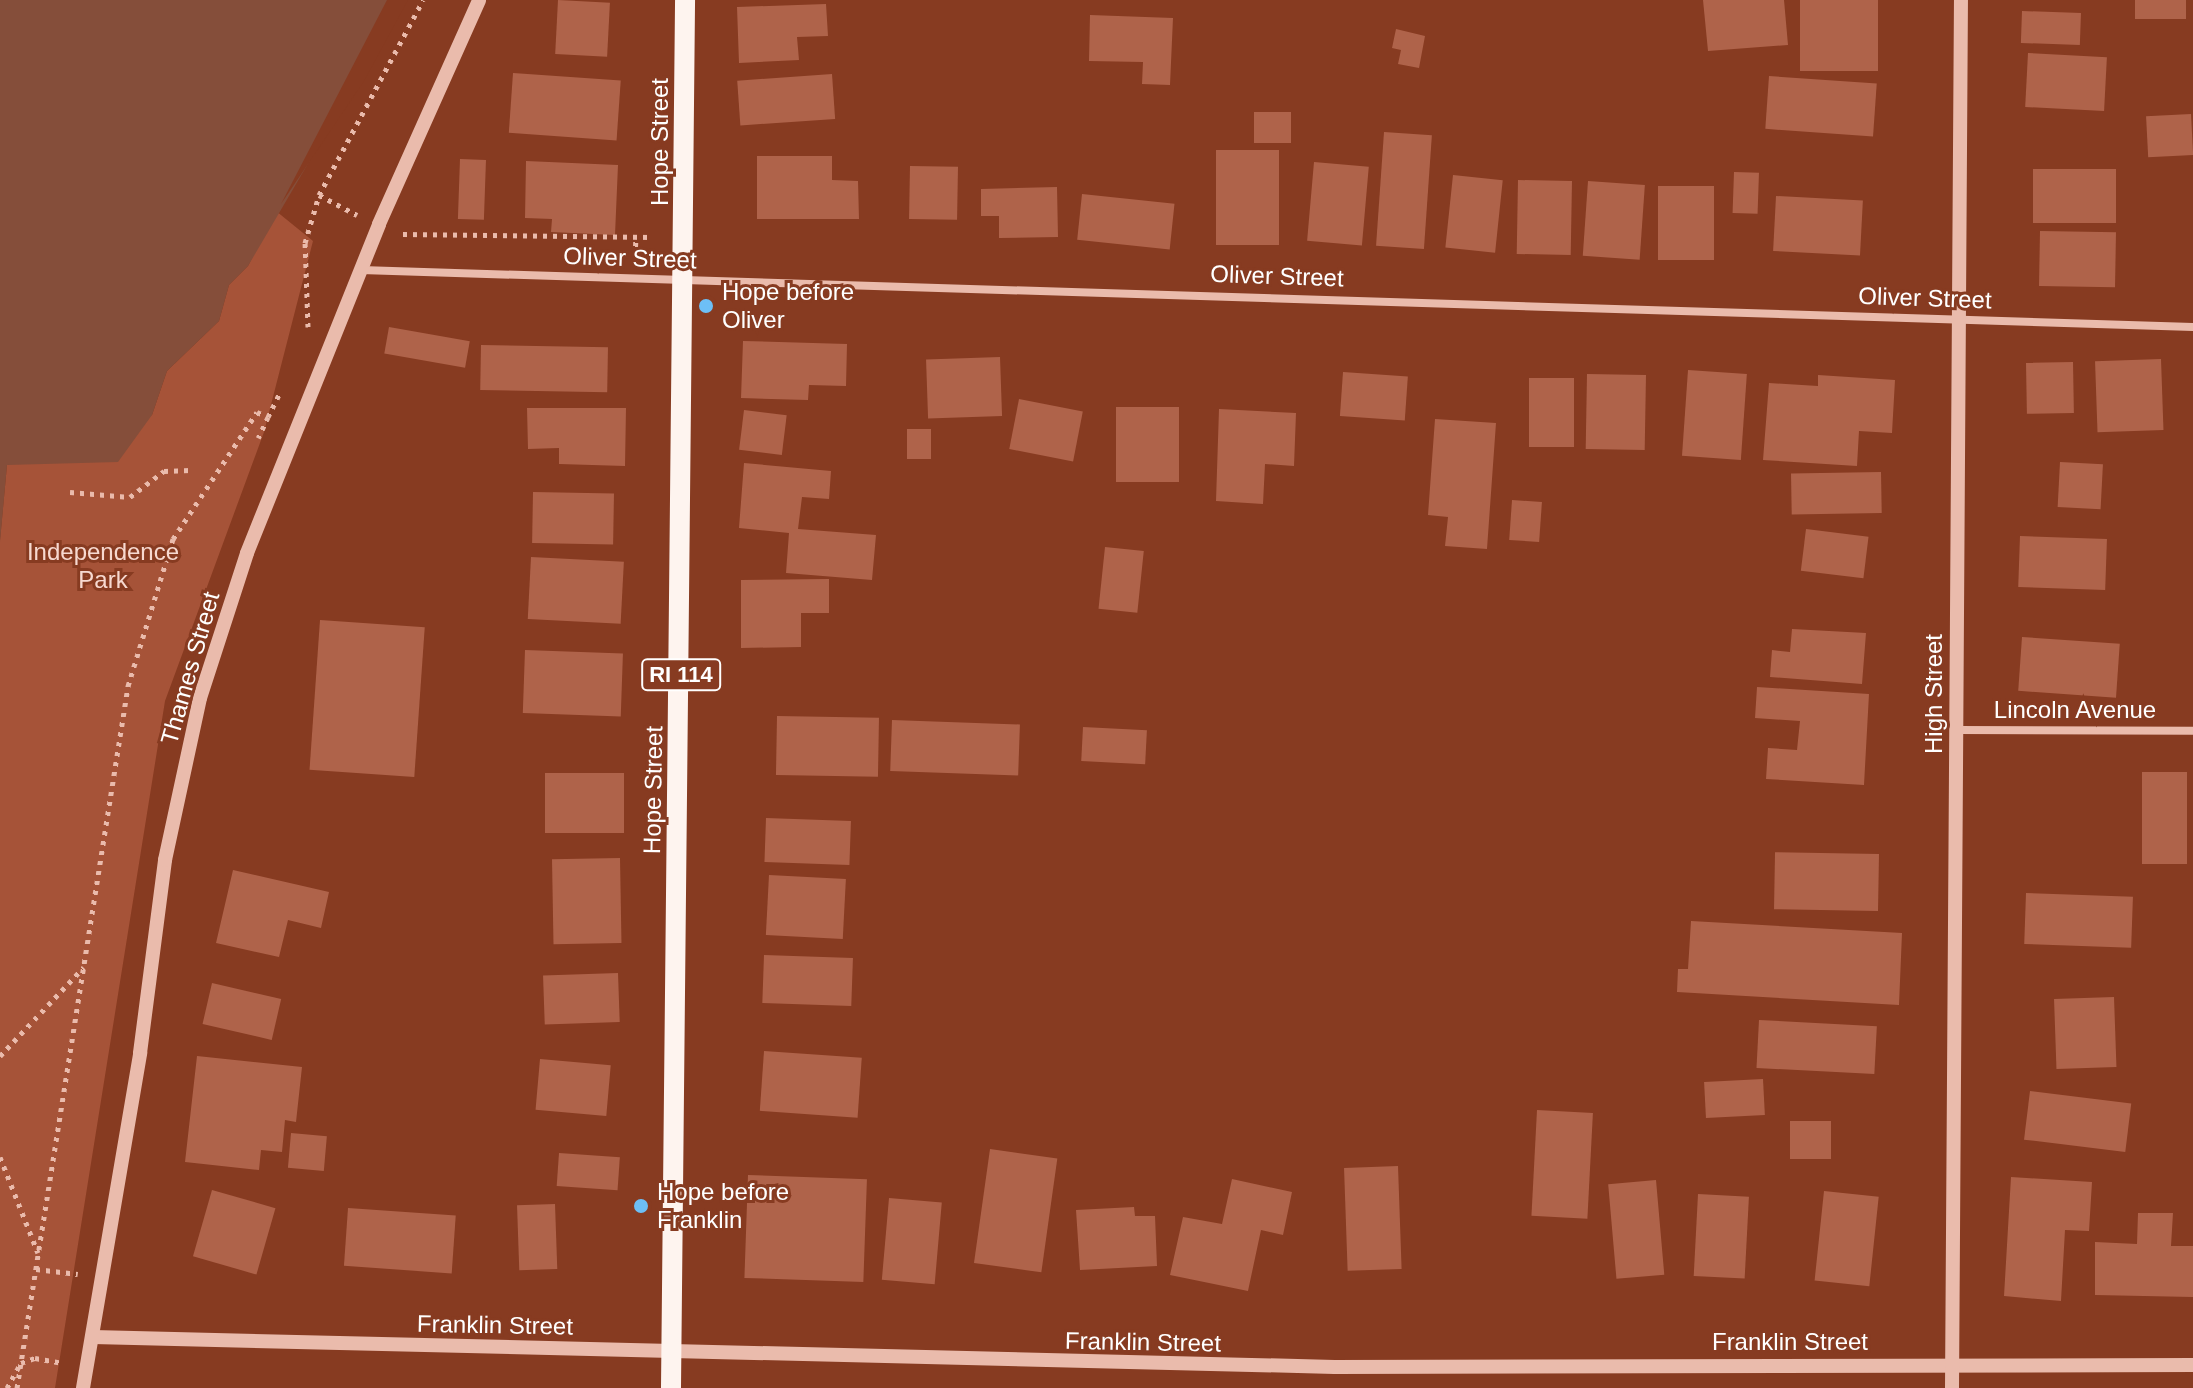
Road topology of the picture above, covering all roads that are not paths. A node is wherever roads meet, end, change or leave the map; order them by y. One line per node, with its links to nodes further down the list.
1 (479, 0): 4 (street, Thames Street)
2 (685, 0): 5 (main road, Hope Street / RI 114)
3 (1961, 0): 6 (street, High Street)
4 (361, 270): 5 (street, Oliver Street); 10 (street, Thames Street)
5 (687, 280): 6 (street, Oliver Street); 11 (main road, Hope Street / RI 114)
6 (1956, 319): 7 (street, Oliver Street); 8 (street, High Street)
7 (2193, 327)
8 (1956, 730): 9 (street, Lincoln Avenue); 12 (street, High Street)
9 (2193, 731)
10 (93, 1337): 11 (street, Franklin Street); 14 (street, Thames Street)
11 (671, 1351): 12 (street, Franklin Street); 15 (main road, Hope Street / RI 114)
12 (1952, 1363): 13 (street, Franklin Street); 16 (street, High Street)
13 (2193, 1365)
14 (83, 1388)
15 (671, 1388)
16 (1952, 1388)

